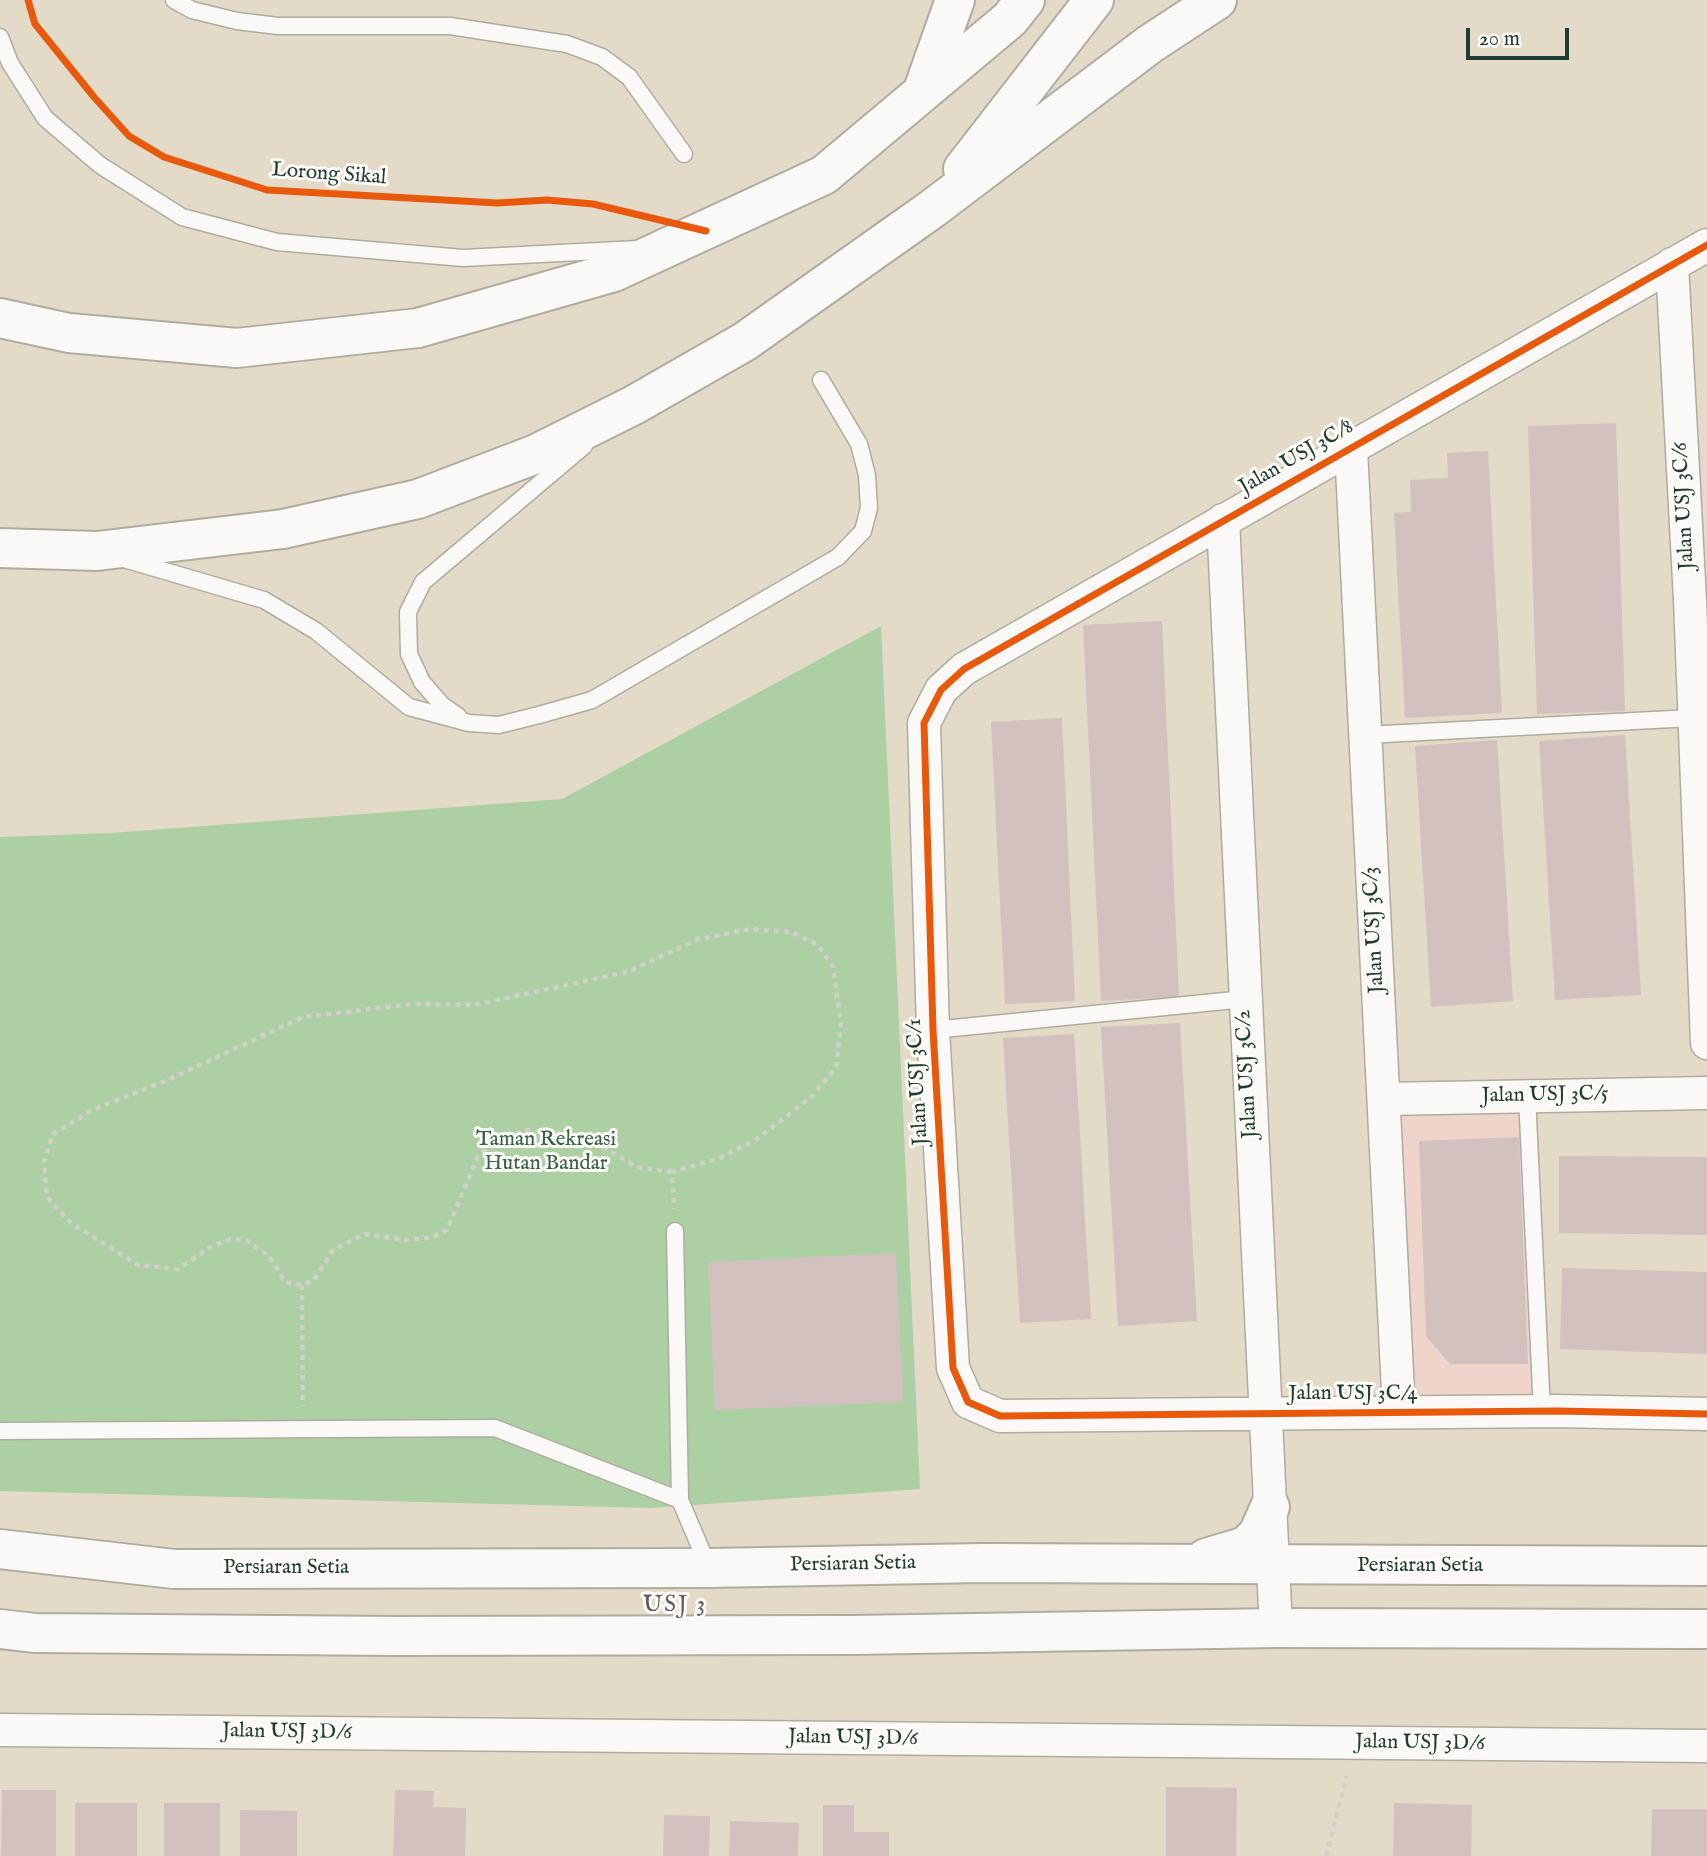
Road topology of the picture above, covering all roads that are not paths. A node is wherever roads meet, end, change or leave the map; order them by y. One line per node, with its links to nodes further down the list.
1 (174, 0): 8 (lane)
2 (956, 0): 7 (main road)
3 (1025, 0): 7 (main road)
4 (1094, 0): 9 (main road)
5 (1217, 0): 9 (main road)
6 (0, 37): 11 (lane)
7 (923, 92): 11 (main road)
8 (684, 154)
9 (932, 209): 15 (main road)
10 (1707, 245): 12 (street, Jalan USJ 3C/8)
11 (670, 247): 13 (main road)
12 (1672, 264): 16 (street, Jalan USJ 3C/8); 20 (street, Jalan USJ 3C/6)
13 (0, 318)
14 (821, 380): 22 (lane)
15 (634, 405): 19 (main road); 22 (lane)
16 (1351, 447): 17 (street, Jalan USJ 3C/8); 24 (street, Jalan USJ 3C/3)
17 (1223, 520): 23 (street, Jalan USJ 3C/8); 25 (street, Jalan USJ 3C/2)
18 (0, 548): 19 (main road)
19 (97, 551): 22 (lane)
20 (1698, 597): 21 (street, Jalan USJ 3C/6)
21 (1692, 718): 24 (lane); 27 (street, Jalan USJ 3C/6)
22 (469, 723)
23 (924, 723): 26 (street, Jalan USJ 3C/1)
24 (1365, 735): 30 (street, Jalan USJ 3C/3)
25 (1245, 999): 26 (lane); 34 (street, Jalan USJ 3C/2)
26 (933, 1030): 36 (street, Jalan USJ 3C/1)
27 (1707, 1043)
28 (1707, 1093): 29 (street, Jalan USJ 3C/5)
29 (1527, 1097): 30 (street, Jalan USJ 3C/5); 32 (lane)
30 (1384, 1099): 33 (street, Jalan USJ 3C/3)
31 (675, 1231): 38 (lane)
32 (1542, 1411): 33 (street, Jalan USJ 3C/4); 35 (street, Jalan USJ 3C/4)
33 (1399, 1412): 34 (street, Jalan USJ 3C/4)
34 (1266, 1413): 36 (street, Jalan USJ 3C/4); 39 (street, Jalan USJ 3C/2)
35 (1707, 1414)
36 (1000, 1416)
37 (0, 1431): 38 (lane)
38 (680, 1500): 45 (lane)
39 (1270, 1507): 41 (street, Jalan USJ 3C/2); 42 (main road); 44 (main road)
40 (0, 1549): 45 (main road, Persiaran Setia)
41 (1273, 1564): 42 (main road, Persiaran Setia); 44 (main road, Persiaran Setia); 46 (street, Jalan USJ 3C/2)
42 (1173, 1565): 45 (main road, Persiaran Setia)
43 (1707, 1566): 44 (main road, Persiaran Setia)
44 (1359, 1567)
45 (709, 1568)
46 (1276, 1628): 47 (main road); 48 (main road)
47 (0, 1629)
48 (1707, 1629)
49 (0, 1730): 50 (street, Jalan USJ 3D/6)
50 (1707, 1746)

